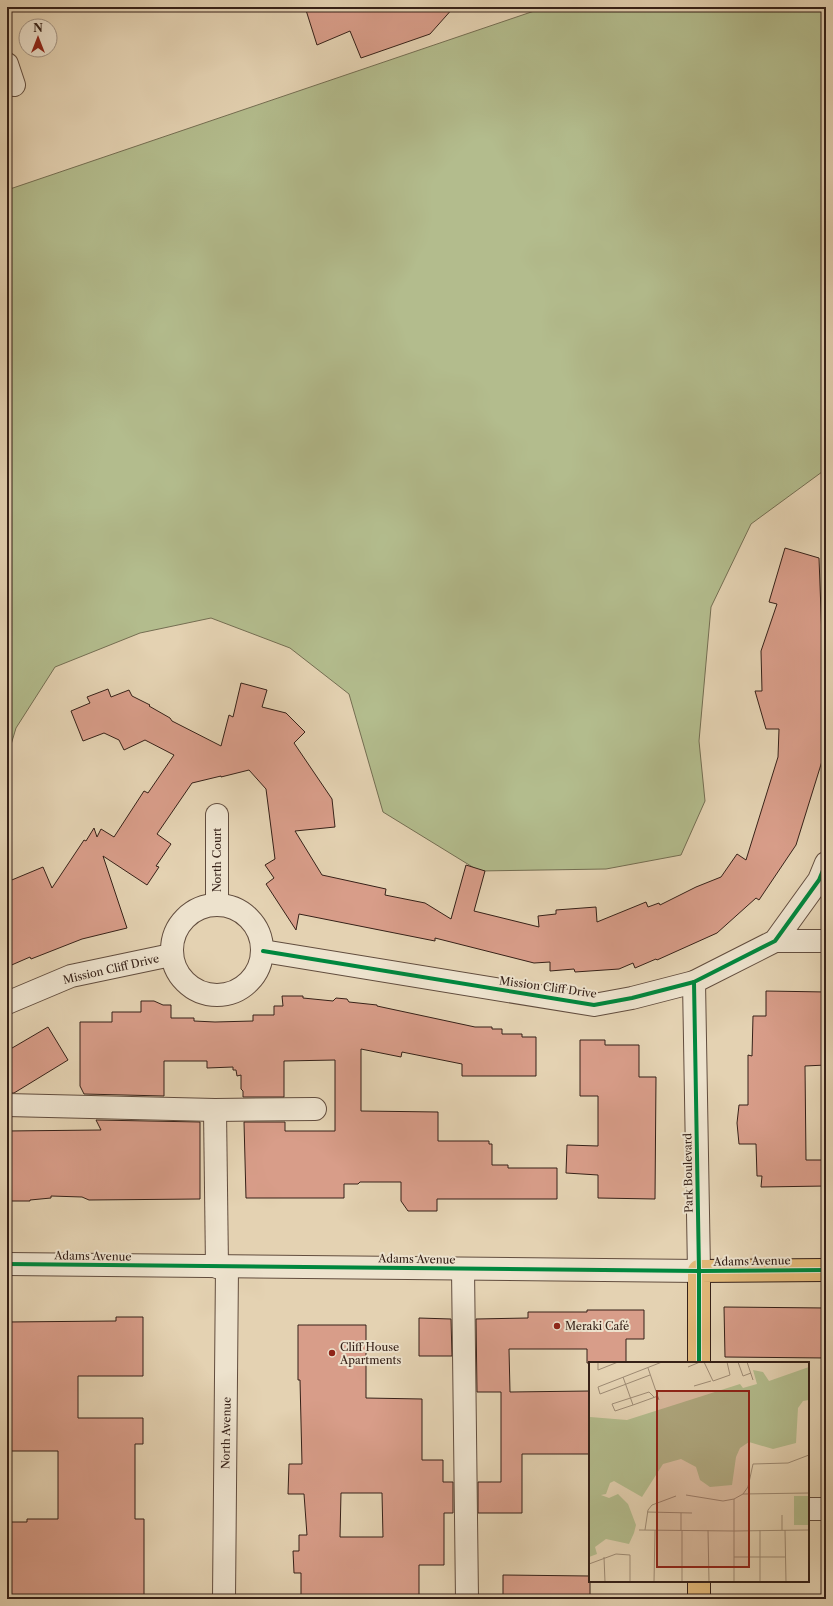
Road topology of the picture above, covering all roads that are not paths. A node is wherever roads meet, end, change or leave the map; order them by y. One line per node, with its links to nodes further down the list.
1 (7, 64): 2 (street)
2 (14, 86)
3 (217, 814): 5 (street, North Court)
4 (826, 863): 6 (street, Mission Cliff Drive)
5 (217, 904): 8 (street, Mission Cliff Drive); 9 (street, Mission Cliff Drive)
6 (775, 941): 7 (street); 10 (street, Mission Cliff Drive)
7 (826, 941)
8 (263, 952): 9 (street, Mission Cliff Drive); 10 (street, Mission Cliff Drive)
9 (171, 955): 11 (street, Mission Cliff Drive)
10 (694, 982): 19 (street, Park Boulevard)
11 (7, 1003)
12 (7, 1105): 14 (street)
13 (315, 1109): 14 (street)
14 (215, 1110): 16 (street, North Avenue)
15 (7, 1264): 16 (street, Adams Avenue)
16 (222, 1267): 17 (street, Adams Avenue); 24 (street, North Avenue)
17 (464, 1269): 19 (street, Adams Avenue); 25 (street)
18 (826, 1270): 19 (main road, Adams Avenue)
19 (699, 1271): 20 (main road, Park Boulevard)
20 (699, 1362)
21 (809, 1509): 22 (street)
22 (826, 1509)
23 (699, 1582): 26 (main road)
24 (224, 1599)
25 (467, 1599)
26 (699, 1599)

